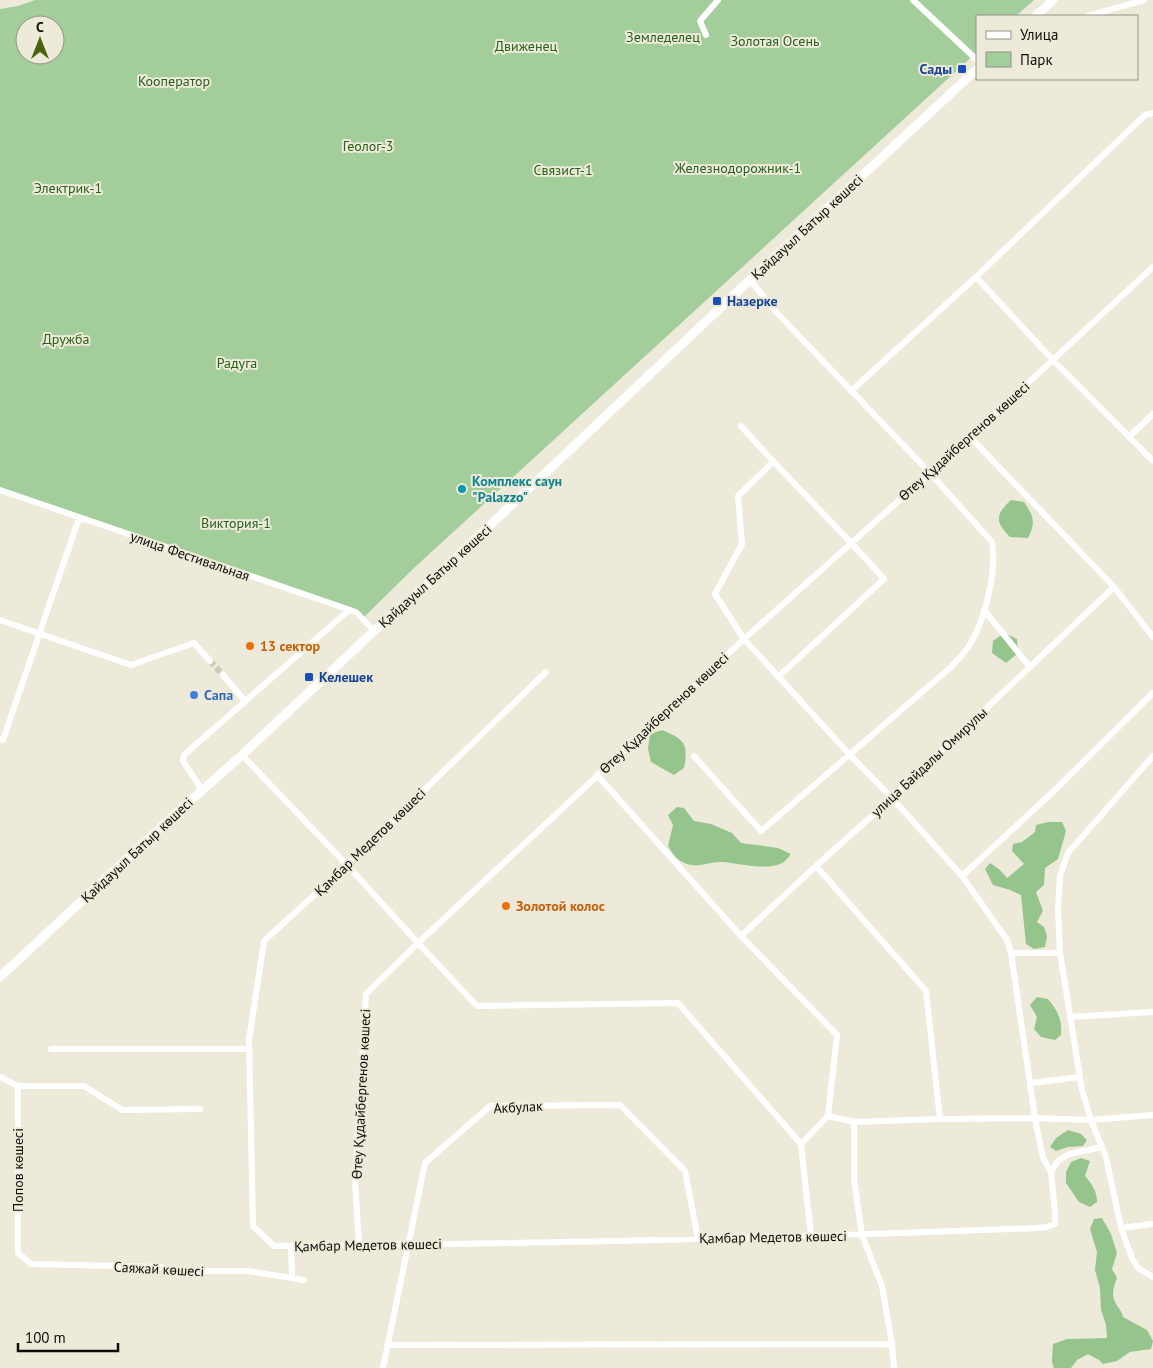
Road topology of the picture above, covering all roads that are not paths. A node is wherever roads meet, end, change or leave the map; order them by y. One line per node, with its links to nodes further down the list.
1 (718, 0): 7 (street)
2 (913, 0): 8 (street)
3 (1053, 0): 5 (street)
4 (1144, 0): 6 (street)
5 (1037, 15)
6 (1092, 15)
7 (706, 35)
8 (976, 59)
9 (976, 69): 13 (street, Қайдауыл Батыр көшесі)
10 (1153, 113): 12 (street)
11 (1153, 267): 14 (street, Өтеу Құдайбергенов көшесі)
12 (976, 277): 14 (street); 15 (street)
13 (750, 280): 15 (street); 30 (street, Қайдауыл Батыр көшесі)
14 (1053, 360): 18 (street, Өтеу Құдайбергенов көшесі); 19 (street)
15 (851, 391): 22 (street)
16 (1153, 414): 19 (street)
17 (741, 426): 21 (street)
18 (970, 437): 22 (street, Өтеу Құдайбергенов көшесі); 26 (street)
19 (1129, 437): 20 (street)
20 (1153, 461)
21 (773, 462): 25 (street); 33 (street)
22 (930, 473): 25 (street, Өтеу Құдайбергенов көшесі); 28 (street)
23 (0, 490): 24 (street, улица Фестивальная)
24 (79, 518): 27 (street, улица Фестивальная); 31 (street)
25 (852, 543): 33 (street, Өтеу Құдайбергенов көшесі); 38 (street)
26 (1114, 587): 32 (street); 35 (street, улица Байдалы Омирулы)
27 (348, 610): 30 (street, улица Фестивальная); 40 (street)
28 (984, 610): 35 (street); 42 (street)
29 (0, 620): 31 (street)
30 (374, 631): 43 (street, Қайдауыл Батыр көшесі)
31 (39, 634): 34 (street); 41 (street)
32 (1153, 637)
33 (744, 639): 38 (street); 46 (street, Өтеу Құдайбергенов көшесі)
34 (210, 661)
35 (1030, 667): 48 (street, улица Байдалы Омирулы)
36 (546, 672): 49 (street, Қамбар Медетов көшесі)
37 (222, 675): 40 (street)
38 (778, 677): 42 (street)
39 (1153, 693): 51 (street)
40 (245, 701): 47 (street)
41 (0, 739)
42 (849, 754): 44 (street); 48 (street)
43 (242, 755): 47 (street, Қайдауыл Батыр көшесі); 49 (street)
44 (694, 756)
45 (1153, 756): 54 (street)
46 (597, 775): 52 (street); 53 (street, Өтеу Құдайбергенов көшесі)
47 (202, 790): 56 (street, Қайдауыл Батыр көшесі)
48 (892, 798): 50 (street, улица Байдалы Омирулы); 51 (street)
49 (347, 865): 53 (street); 60 (street, Қамбар Медетов көшесі)
50 (816, 866): 52 (street, улица Байдалы Омирулы); 69 (street)
51 (962, 876): 55 (street)
52 (741, 936): 67 (street)
53 (418, 943): 72 (street); 80 (street, Өтеу Құдайбергенов көшесі)
54 (1060, 953): 55 (street); 58 (street)
55 (1011, 954): 63 (street)
56 (0, 977)
57 (1153, 1012): 58 (street)
58 (1070, 1017): 62 (street)
59 (51, 1049): 60 (street)
60 (249, 1049): 82 (street, Қамбар Медетов көшесі)
61 (0, 1077): 64 (street)
62 (1079, 1077): 63 (street); 70 (street)
63 (1030, 1083): 68 (street)
64 (18, 1086): 65 (street); 83 (street, Попов көшесі)
65 (200, 1109)
66 (1153, 1115): 70 (street)
67 (828, 1116): 71 (street); 72 (street)
68 (1035, 1118): 69 (street); 70 (street); 74 (street)
69 (940, 1119): 71 (street)
70 (1091, 1120): 73 (street)
71 (854, 1122): 77 (street)
72 (801, 1144): 78 (street)
73 (1102, 1147): 74 (street); 76 (street)
74 (1050, 1172): 77 (street, Қамбар Медетов көшесі)
75 (1153, 1224): 76 (street)
76 (1121, 1228): 84 (street)
77 (862, 1235): 78 (street, Қамбар Медетов көшесі); 87 (street)
78 (811, 1236): 79 (street, Қамбар Медетов көшесі)
79 (698, 1239): 81 (street, Қамбар Медетов көшесі); 81 (street, Акбулак)
80 (359, 1245): 81 (street, Қамбар Медетов көшесі); 82 (street, Қамбар Медетов көшесі)
81 (408, 1245): 88 (street, Акбулак)
82 (291, 1246): 85 (street)
83 (18, 1253): 85 (street, Саяжай көшесі)
84 (1153, 1277)
85 (292, 1278): 86 (street, Саяжай көшесі)
86 (304, 1280)
87 (892, 1344): 88 (street); 90 (street)
88 (387, 1345): 89 (street, Акбулак)
89 (383, 1368)
90 (894, 1368)

